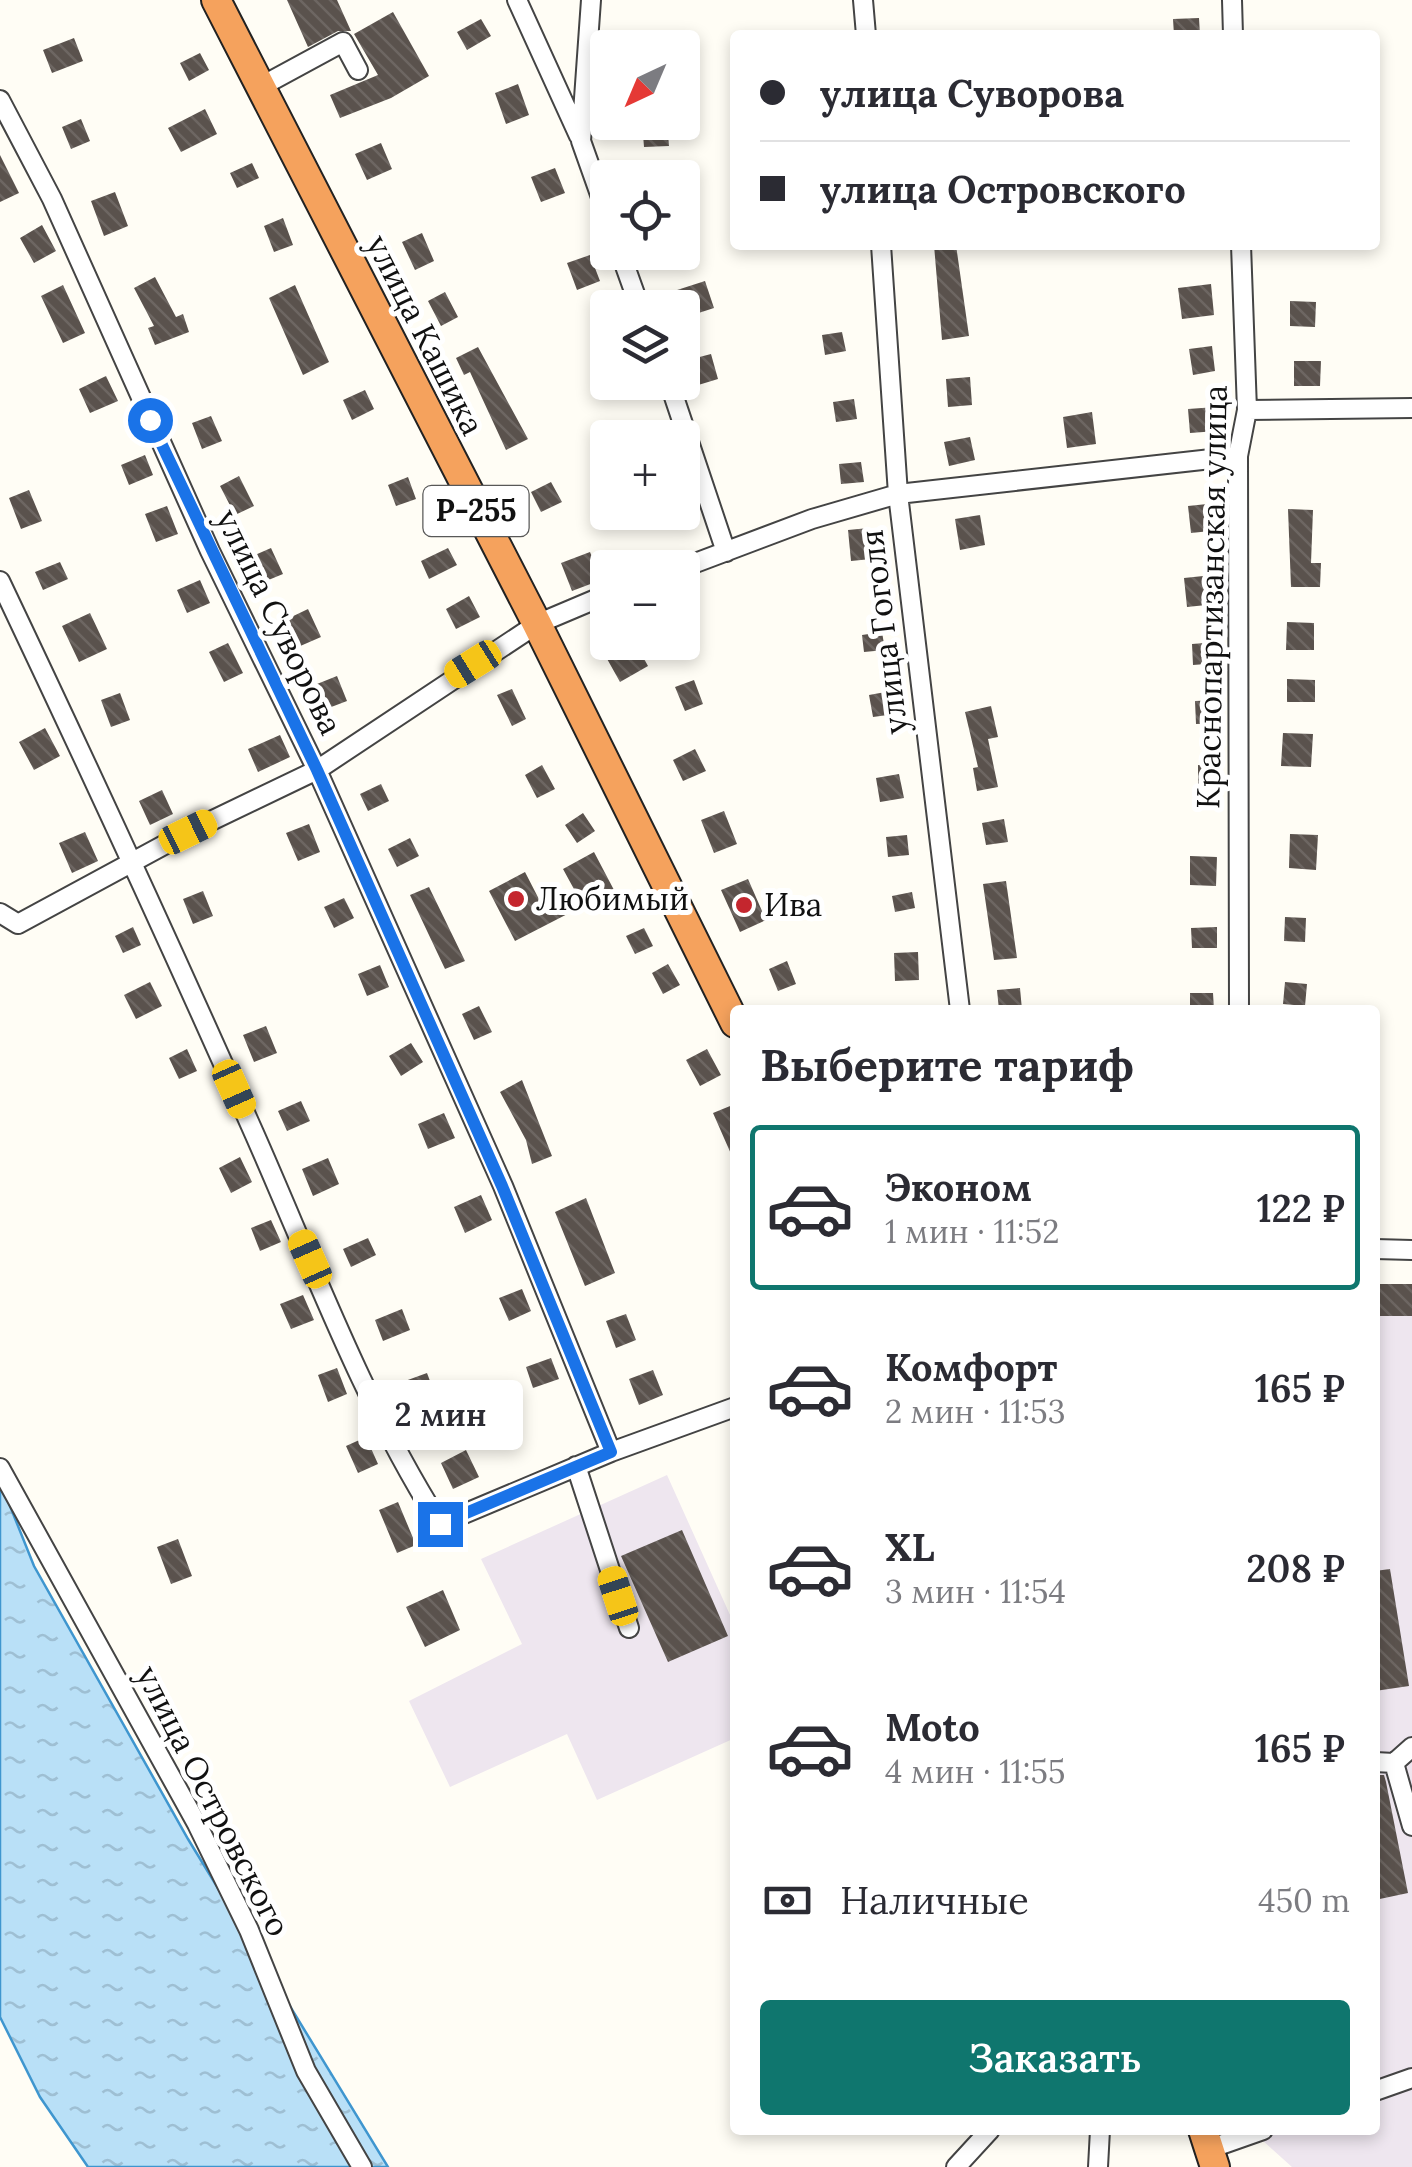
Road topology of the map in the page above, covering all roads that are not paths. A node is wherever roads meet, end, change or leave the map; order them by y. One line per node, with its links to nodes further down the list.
1 (216, 0): 9 (highway, улица Кашика / Р-255)
2 (516, 0): 11 (street)
3 (591, 0): 11 (street)
4 (863, 0): 6 (street)
5 (1232, 0): 7 (street)
6 (866, 30)
7 (1233, 30)
8 (358, 70): 9 (street)
9 (260, 87): 24 (highway, улица Кашика / Р-255)
10 (0, 100): 25 (street, улица Суворова)
11 (581, 141): 12 (street)
12 (590, 166)
13 (880, 250): 19 (street, улица Гоголя)
14 (1241, 250): 17 (street, Краснопартизанская улица)
15 (675, 400): 20 (street)
16 (1412, 408): 17 (street)
17 (1247, 410): 18 (street, Краснопартизанская улица)
18 (1238, 456): 19 (street); 29 (street, Краснопартизанская улица)
19 (898, 494): 20 (street); 28 (street, улица Гоголя)
20 (726, 552): 21 (street)
21 (700, 561)
22 (0, 581): 26 (street)
23 (590, 602): 24 (street)
24 (537, 624): 25 (street); 30 (highway, улица Кашика / Р-255)
25 (317, 770): 26 (street); 34 (street, улица Суворова)
26 (133, 860): 27 (street); 35 (street)
27 (0, 913)
28 (959, 1005)
29 (1239, 1005)
30 (730, 1013)
31 (1380, 1250): 32 (street)
32 (1412, 1250)
33 (730, 1409): 34 (street)
34 (611, 1452): 35 (street)
35 (576, 1466): 37 (street)
36 (0, 1468): 47 (street, улица Островского)
37 (629, 1628)
38 (1412, 1747): 39 (street)
39 (1385, 1762): 40 (street)
40 (1412, 1826)
41 (1412, 2078): 42 (street)
42 (1380, 2089)
43 (985, 2135): 48 (street)
44 (1100, 2135): 49 (street)
45 (1250, 2135): 46 (street)
46 (1209, 2149)
47 (362, 2167)
48 (956, 2167)
49 (1098, 2167)

